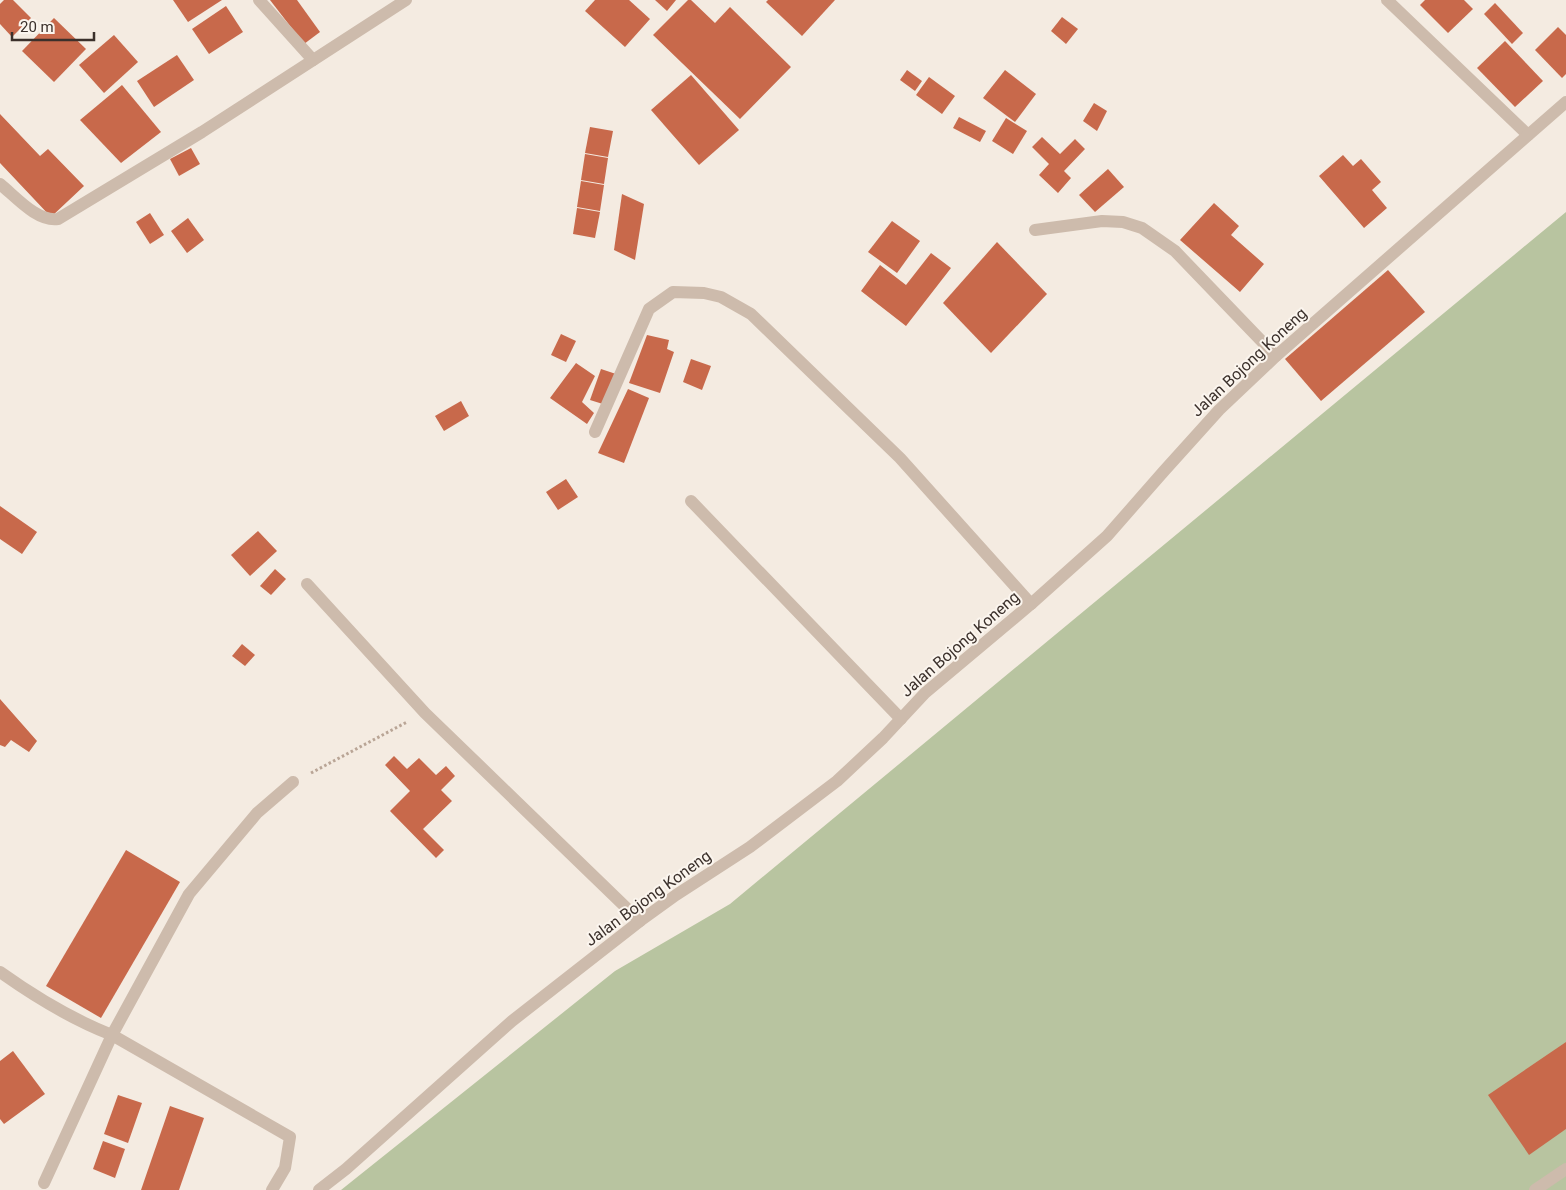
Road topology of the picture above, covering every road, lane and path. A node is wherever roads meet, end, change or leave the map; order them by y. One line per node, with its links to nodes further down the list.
1 (260, 0): 4 (street)
2 (406, 0): 4 (street)
3 (1387, 0): 6 (street)
4 (313, 60): 7 (street)
5 (1566, 102): 6 (street, Jalan Bojong Koneng)
6 (1528, 135): 9 (street, Jalan Bojong Koneng)
7 (0, 184)
8 (1035, 230): 9 (street)
9 (1276, 356): 13 (street, Jalan Bojong Koneng)
10 (595, 432): 13 (street)
11 (691, 501): 15 (street)
12 (307, 584): 14 (street)
13 (1031, 604): 15 (street, Jalan Bojong Koneng)
14 (425, 713): 16 (path); 17 (street)
15 (901, 718): 17 (street, Jalan Bojong Koneng)
16 (293, 782): 19 (street)
17 (640, 921): 23 (street, Jalan Bojong Koneng)
18 (0, 972): 19 (street)
19 (112, 1035): 21 (street); 22 (street)
20 (1566, 1169): 24 (street)
21 (44, 1184)
22 (272, 1190)
23 (319, 1190)
24 (1535, 1190)

